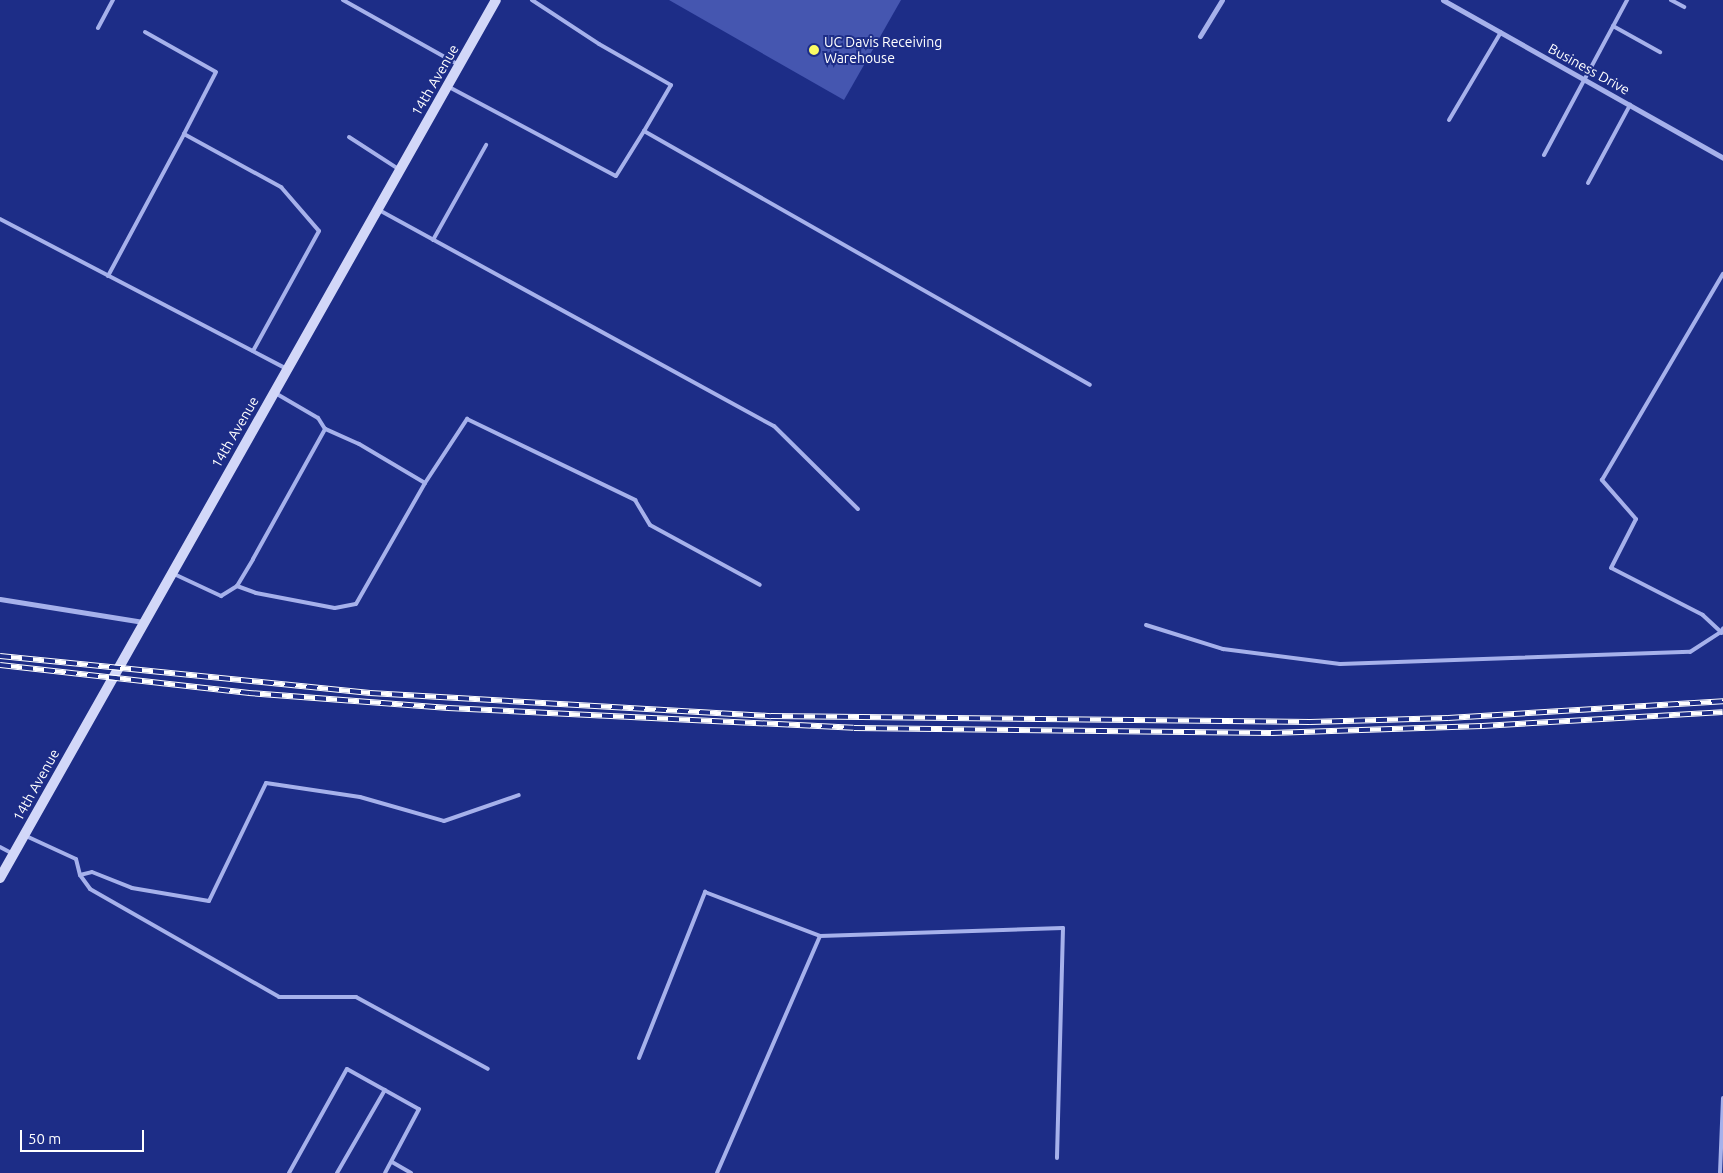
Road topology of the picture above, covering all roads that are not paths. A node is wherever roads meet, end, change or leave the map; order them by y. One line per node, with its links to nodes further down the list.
1 (113, 0): 11 (lane)
2 (343, 0): 16 (lane)
3 (496, 0): 16 (main road, 14th Avenue)
4 (532, 0): 21 (lane)
5 (1222, 0): 14 (street)
6 (1443, 0): 13 (street, Business Drive)
7 (1627, 0): 10 (lane)
8 (1670, 0): 9 (lane)
9 (1684, 7)
10 (1613, 26): 15 (lane); 17 (lane)
11 (98, 28)
12 (145, 32): 22 (lane)
13 (1501, 32): 17 (street, Business Drive); 20 (lane)
14 (1200, 36)
15 (1660, 52)
16 (459, 66): 18 (main road, 14th Avenue)
17 (1584, 79): 19 (street, Business Drive); 25 (lane)
18 (447, 86): 21 (lane); 27 (main road, 14th Avenue)
19 (1630, 105): 26 (street, Business Drive); 28 (lane)
20 (1449, 120)
21 (644, 131): 36 (lane)
22 (184, 134): 33 (lane); 34 (lane)
23 (349, 137): 27 (lane)
24 (486, 145): 31 (lane)
25 (1544, 155)
26 (1723, 158)
27 (400, 170): 29 (main road, 14th Avenue)
28 (1588, 183)
29 (377, 209): 31 (lane); 35 (main road, 14th Avenue)
30 (0, 219): 33 (lane)
31 (433, 240): 40 (lane)
32 (1723, 274): 47 (lane)
33 (108, 276): 34 (lane)
34 (253, 351): 35 (lane)
35 (287, 369): 37 (main road, 14th Avenue)
36 (1090, 386)
37 (274, 392): 38 (lane); 41 (main road, 14th Avenue)
38 (324, 428): 39 (lane); 43 (lane)
39 (425, 483): 42 (lane); 43 (lane)
40 (858, 509)
41 (171, 573): 43 (lane); 45 (main road, 14th Avenue)
42 (760, 585)
43 (237, 586)
44 (0, 599): 45 (street)
45 (144, 622): 49 (main road, 14th Avenue)
46 (1146, 625): 47 (lane)
47 (1722, 630)
48 (519, 795): 52 (lane)
49 (24, 835): 51 (main road, 14th Avenue); 52 (lane)
50 (0, 847): 51 (lane)
51 (13, 854): 53 (main road, 14th Avenue)
52 (80, 875): 56 (lane)
53 (0, 878)
54 (820, 936): 55 (lane); 59 (lane); 65 (lane)
55 (640, 1058)
56 (488, 1070)
57 (385, 1090): 60 (lane); 61 (lane); 62 (lane)
58 (1723, 1098): 66 (lane)
59 (1057, 1158)
60 (392, 1162): 63 (lane); 64 (lane)
61 (289, 1173)
62 (336, 1173)
63 (385, 1173)
64 (411, 1173)
65 (717, 1173)
66 (1720, 1173)

